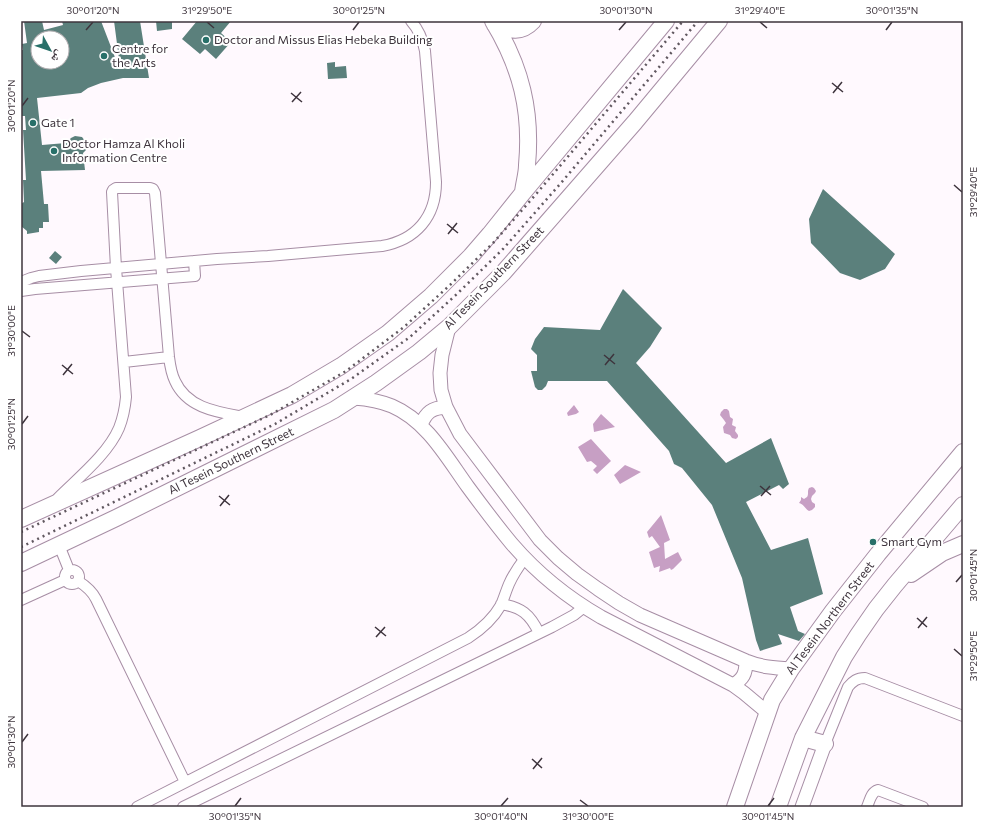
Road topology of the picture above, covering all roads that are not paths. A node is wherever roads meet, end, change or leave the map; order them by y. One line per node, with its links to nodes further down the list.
1 (410, 21): 7 (street)
2 (533, 21): 5 (main road)
3 (666, 21): 6 (main road)
4 (719, 21): 18 (main road, Al Tesein Southern Street)
5 (494, 23): 6 (main road)
6 (522, 194): 23 (main road)
7 (194, 261): 8 (street); 12 (street)
8 (162, 264): 9 (street); 9 (street); 12 (street)
9 (116, 268): 10 (street); 14 (street)
10 (81, 271): 11 (street); 15 (street)
11 (60, 273): 13 (street); 16 (street)
12 (163, 279): 14 (street); 19 (street)
13 (21, 282)
14 (118, 282): 15 (street); 20 (street)
15 (83, 285): 16 (street)
16 (62, 287): 17 (street)
17 (21, 292)
18 (449, 327): 21 (main road, Al Tesein Southern Street); 22 (street)
19 (169, 357): 20 (street); 23 (street)
20 (124, 362): 27 (street)
21 (354, 398): 24 (street); 30 (main road, Al Tesein Southern Street)
22 (446, 407): 24 (street); 39 (street)
23 (245, 417): 27 (main road)
24 (421, 426): 31 (street)
25 (963, 452): 40 (main road, Al Tesein Northern Street)
26 (963, 505): 34 (main road)
27 (49, 507): 28 (main road)
28 (21, 519)
29 (963, 544): 34 (main road)
30 (59, 545): 32 (main road, Al Tesein Southern Street); 33 (street)
31 (525, 558): 36 (street); 37 (street)
32 (21, 563)
33 (67, 575): 35 (street); 46 (street)
34 (895, 585): 44 (main road)
35 (21, 600)
36 (501, 604): 38 (street); 46 (street)
37 (584, 607): 38 (street); 41 (street)
38 (539, 633): 49 (street)
39 (746, 661): 40 (street); 41 (street)
40 (790, 669): 42 (main road, Al Tesein Northern Street)
41 (733, 685): 42 (street)
42 (768, 713): 50 (main road, Al Tesein Northern Street)
43 (963, 716): 45 (street)
44 (802, 738): 45 (main road); 51 (main road)
45 (825, 744): 52 (street)
46 (185, 782): 47 (street)
47 (156, 803): 48 (street)
48 (137, 807)
49 (183, 807)
50 (735, 807)
51 (778, 807)
52 (802, 807)
53 (867, 807): 54 (street)
54 (923, 807)

